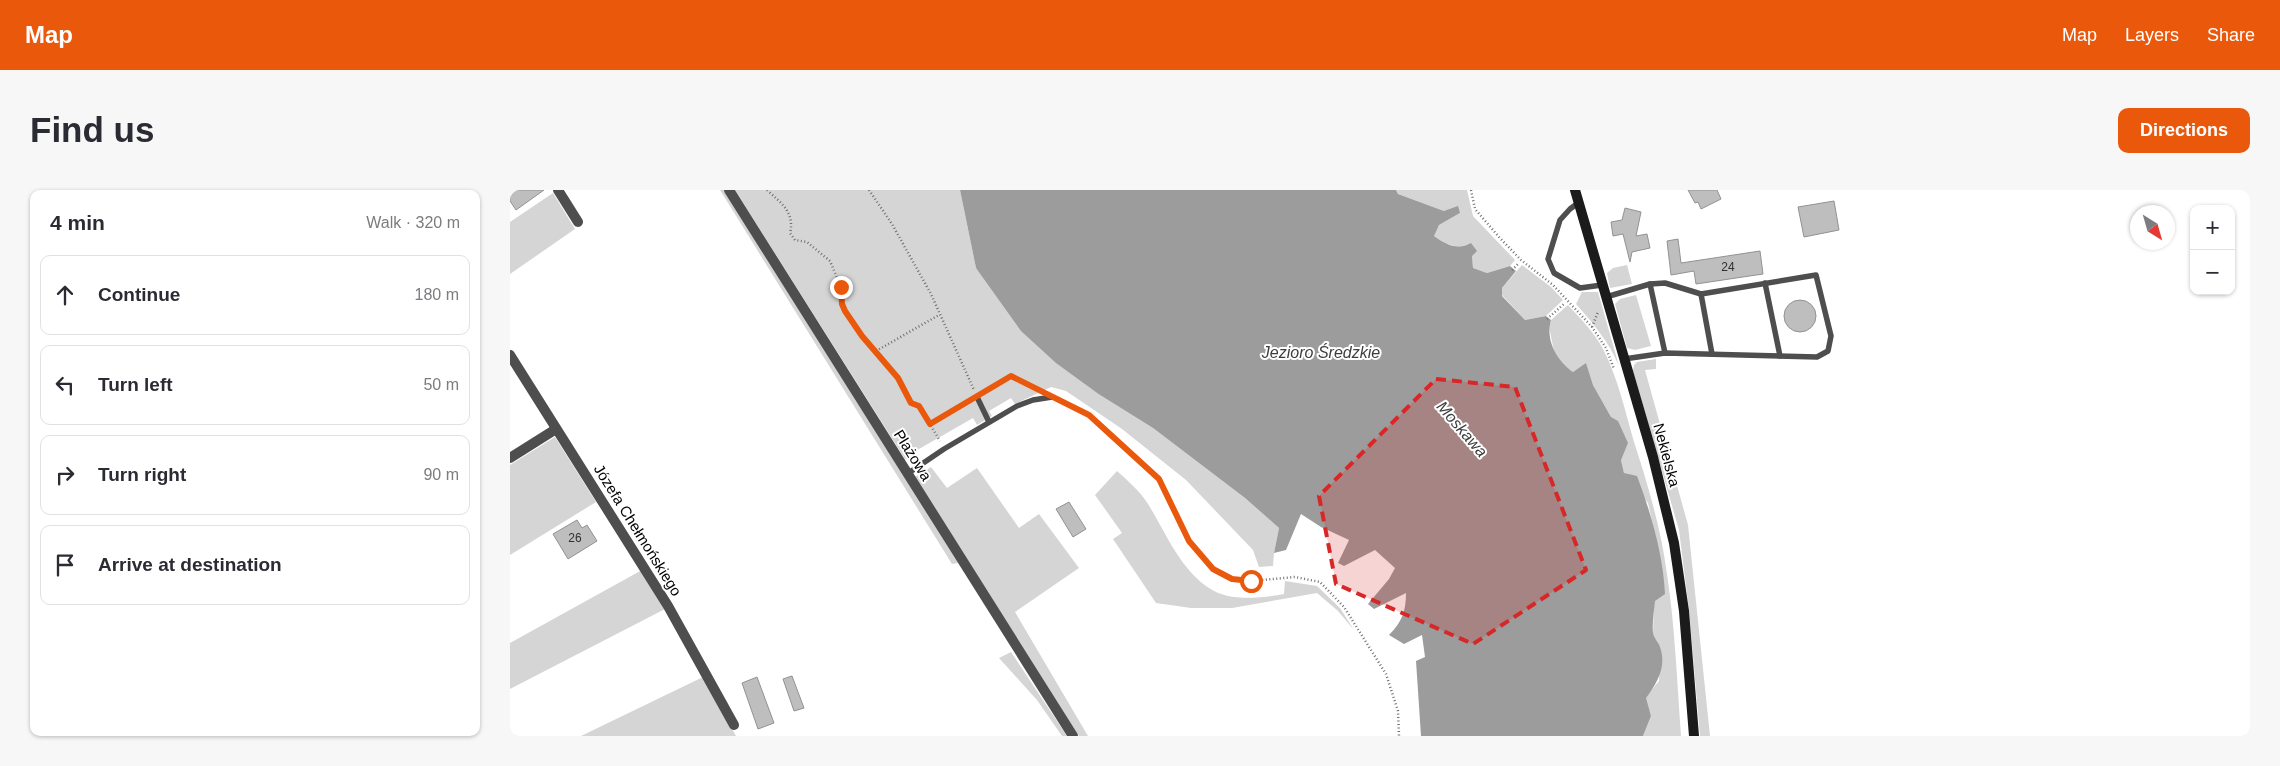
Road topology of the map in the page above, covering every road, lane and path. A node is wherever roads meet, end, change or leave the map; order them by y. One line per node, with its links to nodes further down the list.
1 (558, 190): 8 (street)
2 (729, 190): 33 (street, Plażowa)
3 (767, 190): 19 (path)
4 (869, 190): 17 (path)
5 (1471, 190): 25 (path)
6 (1574, 190): 7 (street, Nekielska)
7 (1578, 203): 13 (street, Nekielska); 13 (lane)
8 (578, 222)
9 (1519, 263): 10 (path)
10 (1512, 270)
11 (1765, 283): 14 (lane); 23 (lane); 23 (lane)
12 (1650, 284): 14 (lane); 15 (lane); 20 (lane)
13 (1602, 285): 15 (street, Nekielska)
14 (1701, 294): 21 (lane)
15 (1606, 296): 24 (street, Nekielska)
16 (1565, 304): 18 (path)
17 (940, 315): 19 (path); 26 (path)
18 (1547, 319)
19 (876, 351): 29 (path)
20 (1665, 353): 21 (lane); 24 (lane)
21 (1712, 354): 23 (lane)
22 (510, 355): 30 (street, Józefa Chełmońskiego)
23 (1780, 356)
24 (1624, 359): 37 (street, Nekielska)
25 (1615, 370)
26 (977, 397): 27 (path); 28 (lane); 29 (path)
27 (1052, 397): 28 (lane); 36 (path)
28 (990, 422): 31 (lane)
29 (930, 424): 31 (path)
30 (556, 429): 32 (street); 34 (street, Józefa Chełmońskiego)
31 (944, 449): 33 (lane)
32 (510, 458)
33 (907, 474): 35 (street, Plażowa)
34 (734, 725)
35 (1073, 736)
36 (1399, 736)
37 (1694, 736)

